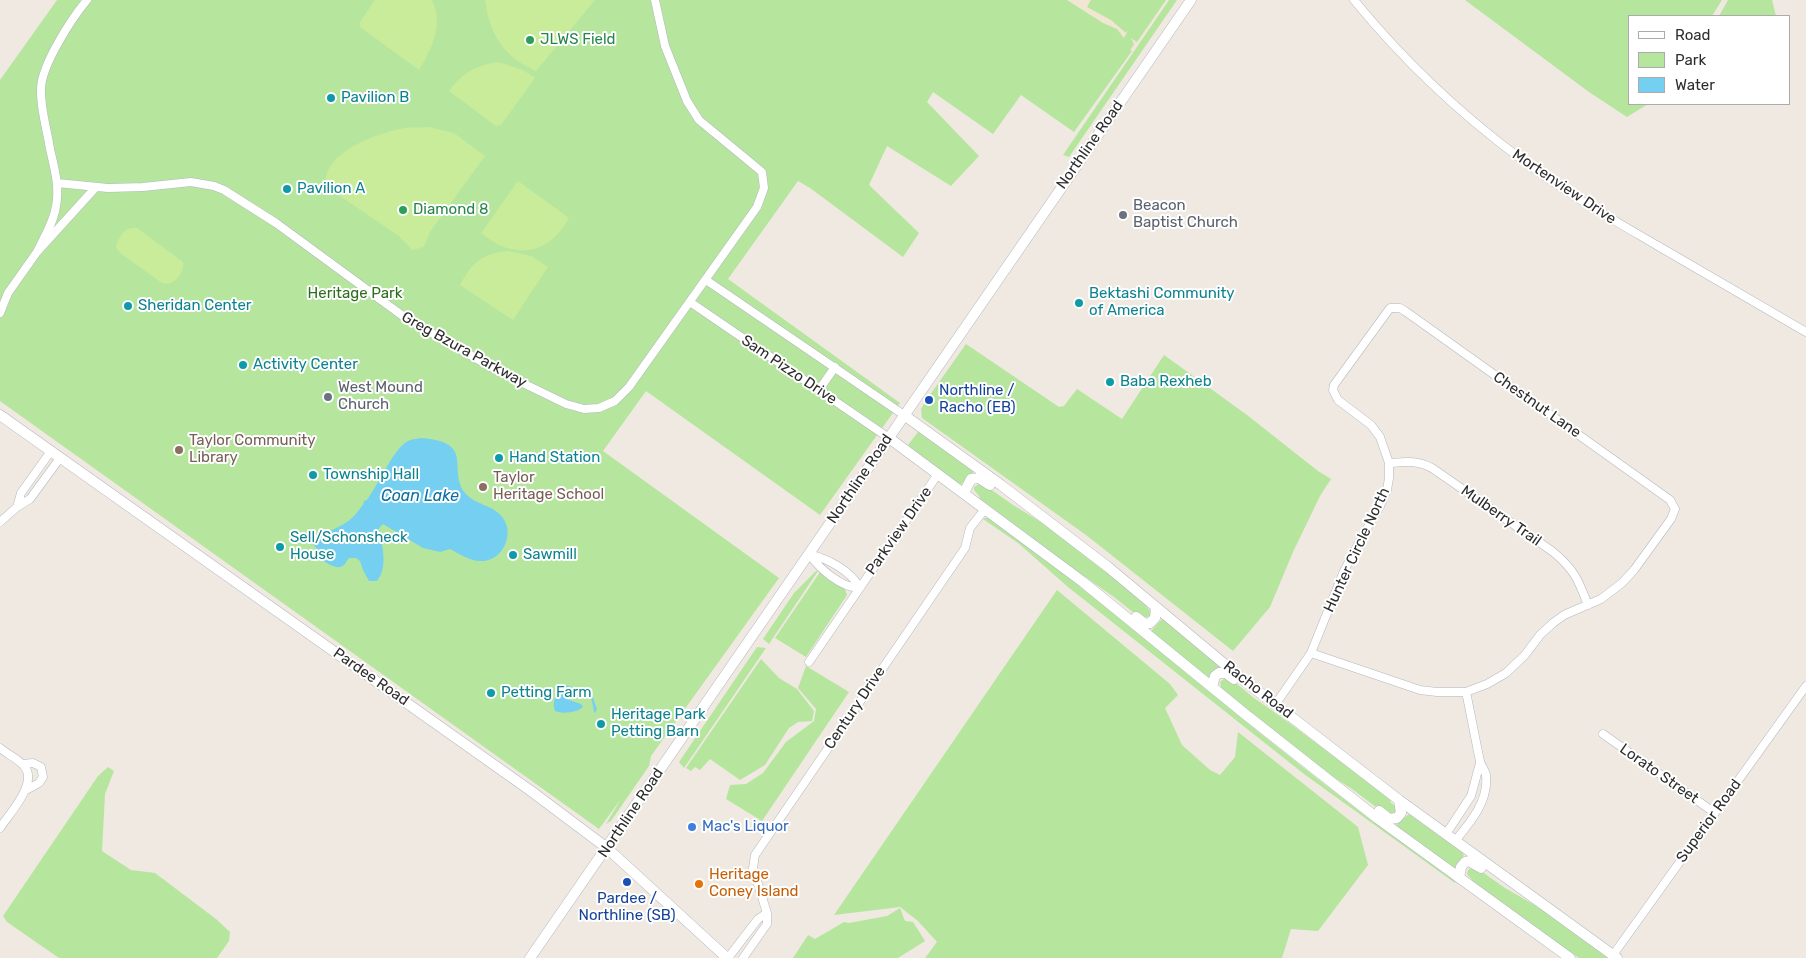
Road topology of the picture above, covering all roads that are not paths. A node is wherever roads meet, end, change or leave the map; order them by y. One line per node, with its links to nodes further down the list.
1 (88, 0): 5 (street)
2 (655, 0): 8 (street, Greg Bzura Parkway)
3 (1190, 0): 18 (street, Northline Road)
4 (1354, 0): 14 (street, Mortenview Drive)
5 (57, 183): 6 (street, Greg Bzura Parkway); 7 (street)
6 (96, 188): 7 (street); 11 (street, Greg Bzura Parkway)
7 (37, 252): 9 (street)
8 (706, 280): 11 (street, Greg Bzura Parkway); 15 (street, Sam Pizzo Drive)
9 (8, 292): 10 (street); 13 (street)
10 (0, 298)
11 (690, 302): 16 (street, Sam Pizzo Drive)
12 (1395, 307): 22 (street, Hunter Circle North); 32 (street, Chestnut Lane)
13 (0, 313)
14 (1806, 332)
15 (835, 368): 16 (street); 18 (street, Sam Pizzo Drive)
16 (819, 390): 19 (street, Sam Pizzo Drive)
17 (0, 415): 20 (street, Pardee Road)
18 (904, 415): 19 (street, Northline Road); 28 (street, Racho Road)
19 (888, 438): 23 (street, Racho Road); 29 (street, Northline Road)
20 (51, 451): 21 (street, Pardee Road); 25 (street)
21 (60, 458): 25 (street); 54 (street, Pardee Road)
22 (1389, 463): 32 (street, Mulberry Trail); 34 (street, Hunter Circle North)
23 (938, 474): 24 (street, Racho Road); 31 (street, Parkview Drive)
24 (964, 493): 26 (street, Racho Road); 28 (street)
25 (16, 507): 27 (street)
26 (985, 509): 30 (street, Racho Road); 57 (street, Century Drive)
27 (0, 522)
28 (1052, 525): 33 (street, Racho Road)
29 (809, 554): 31 (street, Parkview Drive); 54 (street, Northline Road)
30 (1083, 582): 33 (street); 37 (street, Racho Road)
31 (860, 588): 35 (street, Parkview Drive)
32 (1588, 606): 38 (street)
33 (1156, 607): 39 (street, Racho Road)
34 (1311, 652): 38 (street); 39 (street, Hunter Circle North)
35 (809, 662)
36 (1806, 686): 50 (street, Superior Road)
37 (1212, 687): 40 (street); 45 (street, Racho Road)
38 (1466, 692): 43 (street)
39 (1275, 705): 40 (street, Racho Road)
40 (1292, 718): 48 (street, Racho Road)
41 (1603, 734): 50 (street, Lorato Street)
42 (0, 748): 44 (street)
43 (1480, 763): 47 (street); 49 (street)
44 (23, 764): 46 (street); 46 (street)
45 (1319, 774): 48 (street); 55 (street, Racho Road)
46 (26, 790): 51 (street)
47 (1471, 796): 49 (street); 52 (street)
48 (1399, 800): 52 (street, Racho Road)
49 (1482, 800): 53 (street)
50 (1715, 813): 58 (street, Superior Road)
51 (0, 828)
52 (1446, 834): 53 (street, Racho Road)
53 (1455, 841): 56 (street, Racho Road)
54 (607, 848): 59 (street, Northline Road); 60 (street, Pardee Road)
55 (1459, 878): 56 (street); 62 (street, Racho Road)
56 (1538, 901): 58 (street, Racho Road)
57 (767, 913): 60 (street); 61 (street)
58 (1615, 957)
59 (530, 958)
60 (728, 958)
61 (742, 958)
62 (1570, 958)

